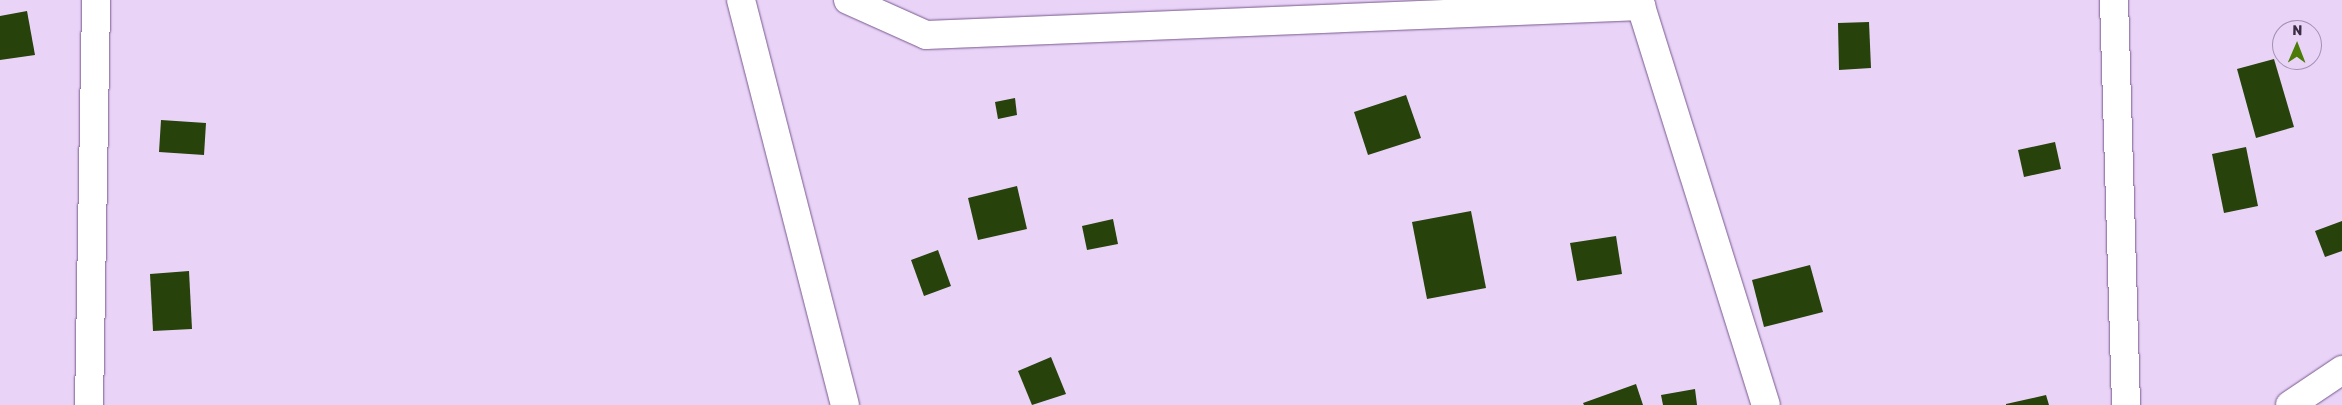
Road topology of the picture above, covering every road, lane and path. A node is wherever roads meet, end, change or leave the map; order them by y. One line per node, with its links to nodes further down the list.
1 (96, 0): 9 (street)
2 (741, 0): 10 (street)
3 (848, 0): 5 (street)
4 (2114, 0): 12 (street)
5 (1640, 3): 11 (street)
6 (2342, 370): 8 (street)
7 (2342, 390): 8 (street)
8 (2300, 398)
9 (89, 405)
10 (845, 405)
11 (1766, 405)
12 (2126, 405)

